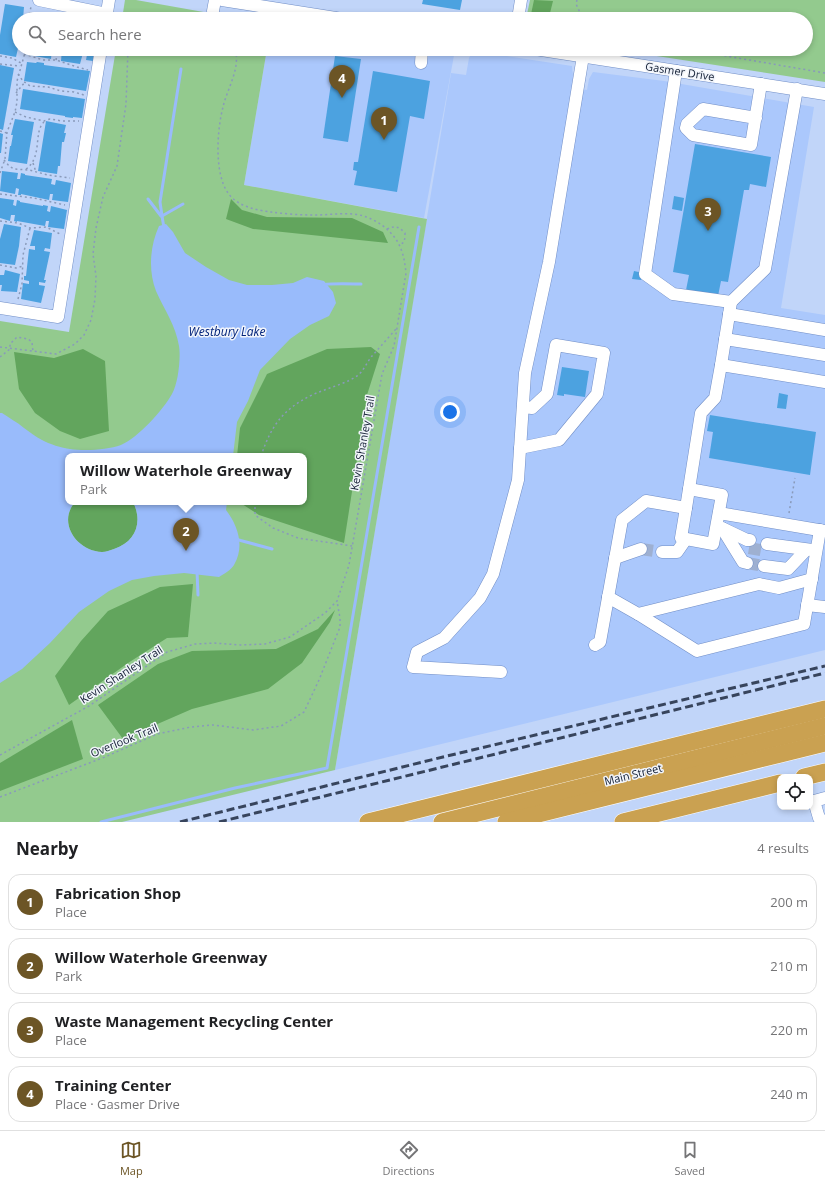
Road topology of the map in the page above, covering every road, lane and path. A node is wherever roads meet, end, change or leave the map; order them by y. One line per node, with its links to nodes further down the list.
1 (110, 0): 8 (street)
2 (222, 0): 9 (street)
3 (521, 0): 10 (street)
4 (577, 0): 11 (path)
5 (35, 2): 6 (path); 7 (street)
6 (30, 12)
7 (86, 12)
8 (107, 12)
9 (298, 12)
10 (519, 12)
11 (580, 12)
12 (0, 56): 25 (path)
13 (23, 56): 25 (path)
14 (30, 56): 22 (path)
15 (57, 56): 22 (path)
16 (100, 56): 27 (street)
17 (128, 56): 67 (path)
18 (236, 56): 54 (path, Kevin Shanley Trail)
19 (421, 56): 23 (street)
20 (583, 56): 26 (street, Gasmer Drive); 72 (street)
21 (726, 56): 28 (path)
22 (56, 60): 27 (path)
23 (420, 62)
24 (0, 64): 25 (path)
25 (21, 64): 29 (path)
26 (676, 71): 31 (street, Gasmer Drive); 40 (street)
27 (98, 72): 35 (street)
28 (825, 73)
29 (18, 74): 30 (path); 33 (path)
30 (25, 82): 33 (path); 35 (path)
31 (761, 84): 32 (street, Gasmer Drive); 37 (street)
32 (797, 89): 34 (street, Gasmer Drive); 60 (street)
33 (16, 93): 36 (path)
34 (825, 94)
35 (93, 97): 39 (street)
36 (15, 112): 38 (path); 43 (path)
37 (756, 118): 41 (street); 41 (street)
38 (44, 121): 39 (path); 45 (path)
39 (89, 123): 49 (street)
40 (668, 123): 41 (street); 60 (street)
41 (686, 126)
42 (0, 131): 43 (path)
43 (7, 133): 44 (path)
44 (4, 160): 46 (path); 48 (path)
45 (33, 163): 46 (path); 47 (path)
46 (25, 170): 47 (path)
47 (36, 172): 49 (path)
48 (0, 173)
49 (81, 179): 51 (street)
50 (0, 194): 51 (path)
51 (77, 206): 55 (street)
52 (0, 221): 53 (path)
53 (30, 228): 55 (path); 58 (path)
54 (387, 229): 56 (path, Kevin Shanley Trail); 56 (path)
55 (72, 237): 61 (street)
56 (400, 246): 62 (path, Kevin Shanley Trail)
57 (0, 265): 58 (path)
58 (23, 266): 61 (path)
59 (0, 308): 61 (street)
60 (730, 308): 63 (street); 64 (street)
61 (16, 311)
62 (397, 327): 74 (path); 84 (path, Kevin Shanley Trail)
63 (825, 330)
64 (725, 339): 68 (street); 70 (street)
65 (0, 347): 66 (path)
66 (10, 349): 67 (path); 67 (path); 69 (path)
67 (33, 352)
68 (825, 355)
69 (0, 357)
70 (721, 365): 71 (street); 76 (street)
71 (825, 382)
72 (523, 407): 73 (street); 73 (street)
73 (520, 448): 96 (street)
74 (262, 453)
75 (795, 478): 80 (path)
76 (689, 489): 78 (street); 79 (street)
77 (255, 505): 84 (path)
78 (686, 508): 83 (street); 88 (street)
79 (719, 513): 80 (street); 81 (street)
80 (787, 524): 82 (street)
81 (726, 530): 81 (street); 83 (street)
82 (823, 530): 86 (street)
83 (686, 539): 87 (street)
84 (352, 546): 91 (path, Kevin Shanley Trail)
85 (641, 549): 88 (street)
86 (805, 549): 86 (street); 89 (street)
87 (662, 552)
88 (615, 558): 90 (street)
89 (812, 579): 92 (street); 94 (street)
90 (608, 597): 94 (street); 95 (street)
91 (337, 601): 100 (path, Kevin Shanley Trail); 104 (path, Overlook Trail)
92 (807, 605): 93 (street); 94 (street)
93 (825, 607)
94 (638, 614)
95 (595, 645)
96 (501, 672)
97 (825, 710): 106 (highway)
98 (825, 726): 107 (highway, Main Street)
99 (825, 743): 108 (highway, Main Street)
100 (0, 756)
101 (825, 772): 102 (highway)
102 (813, 775)
103 (777, 784): 109 (highway)
104 (0, 797)
105 (825, 798): 110 (street)
106 (368, 822)
107 (442, 822)
108 (506, 822)
109 (623, 822)
110 (825, 822)

